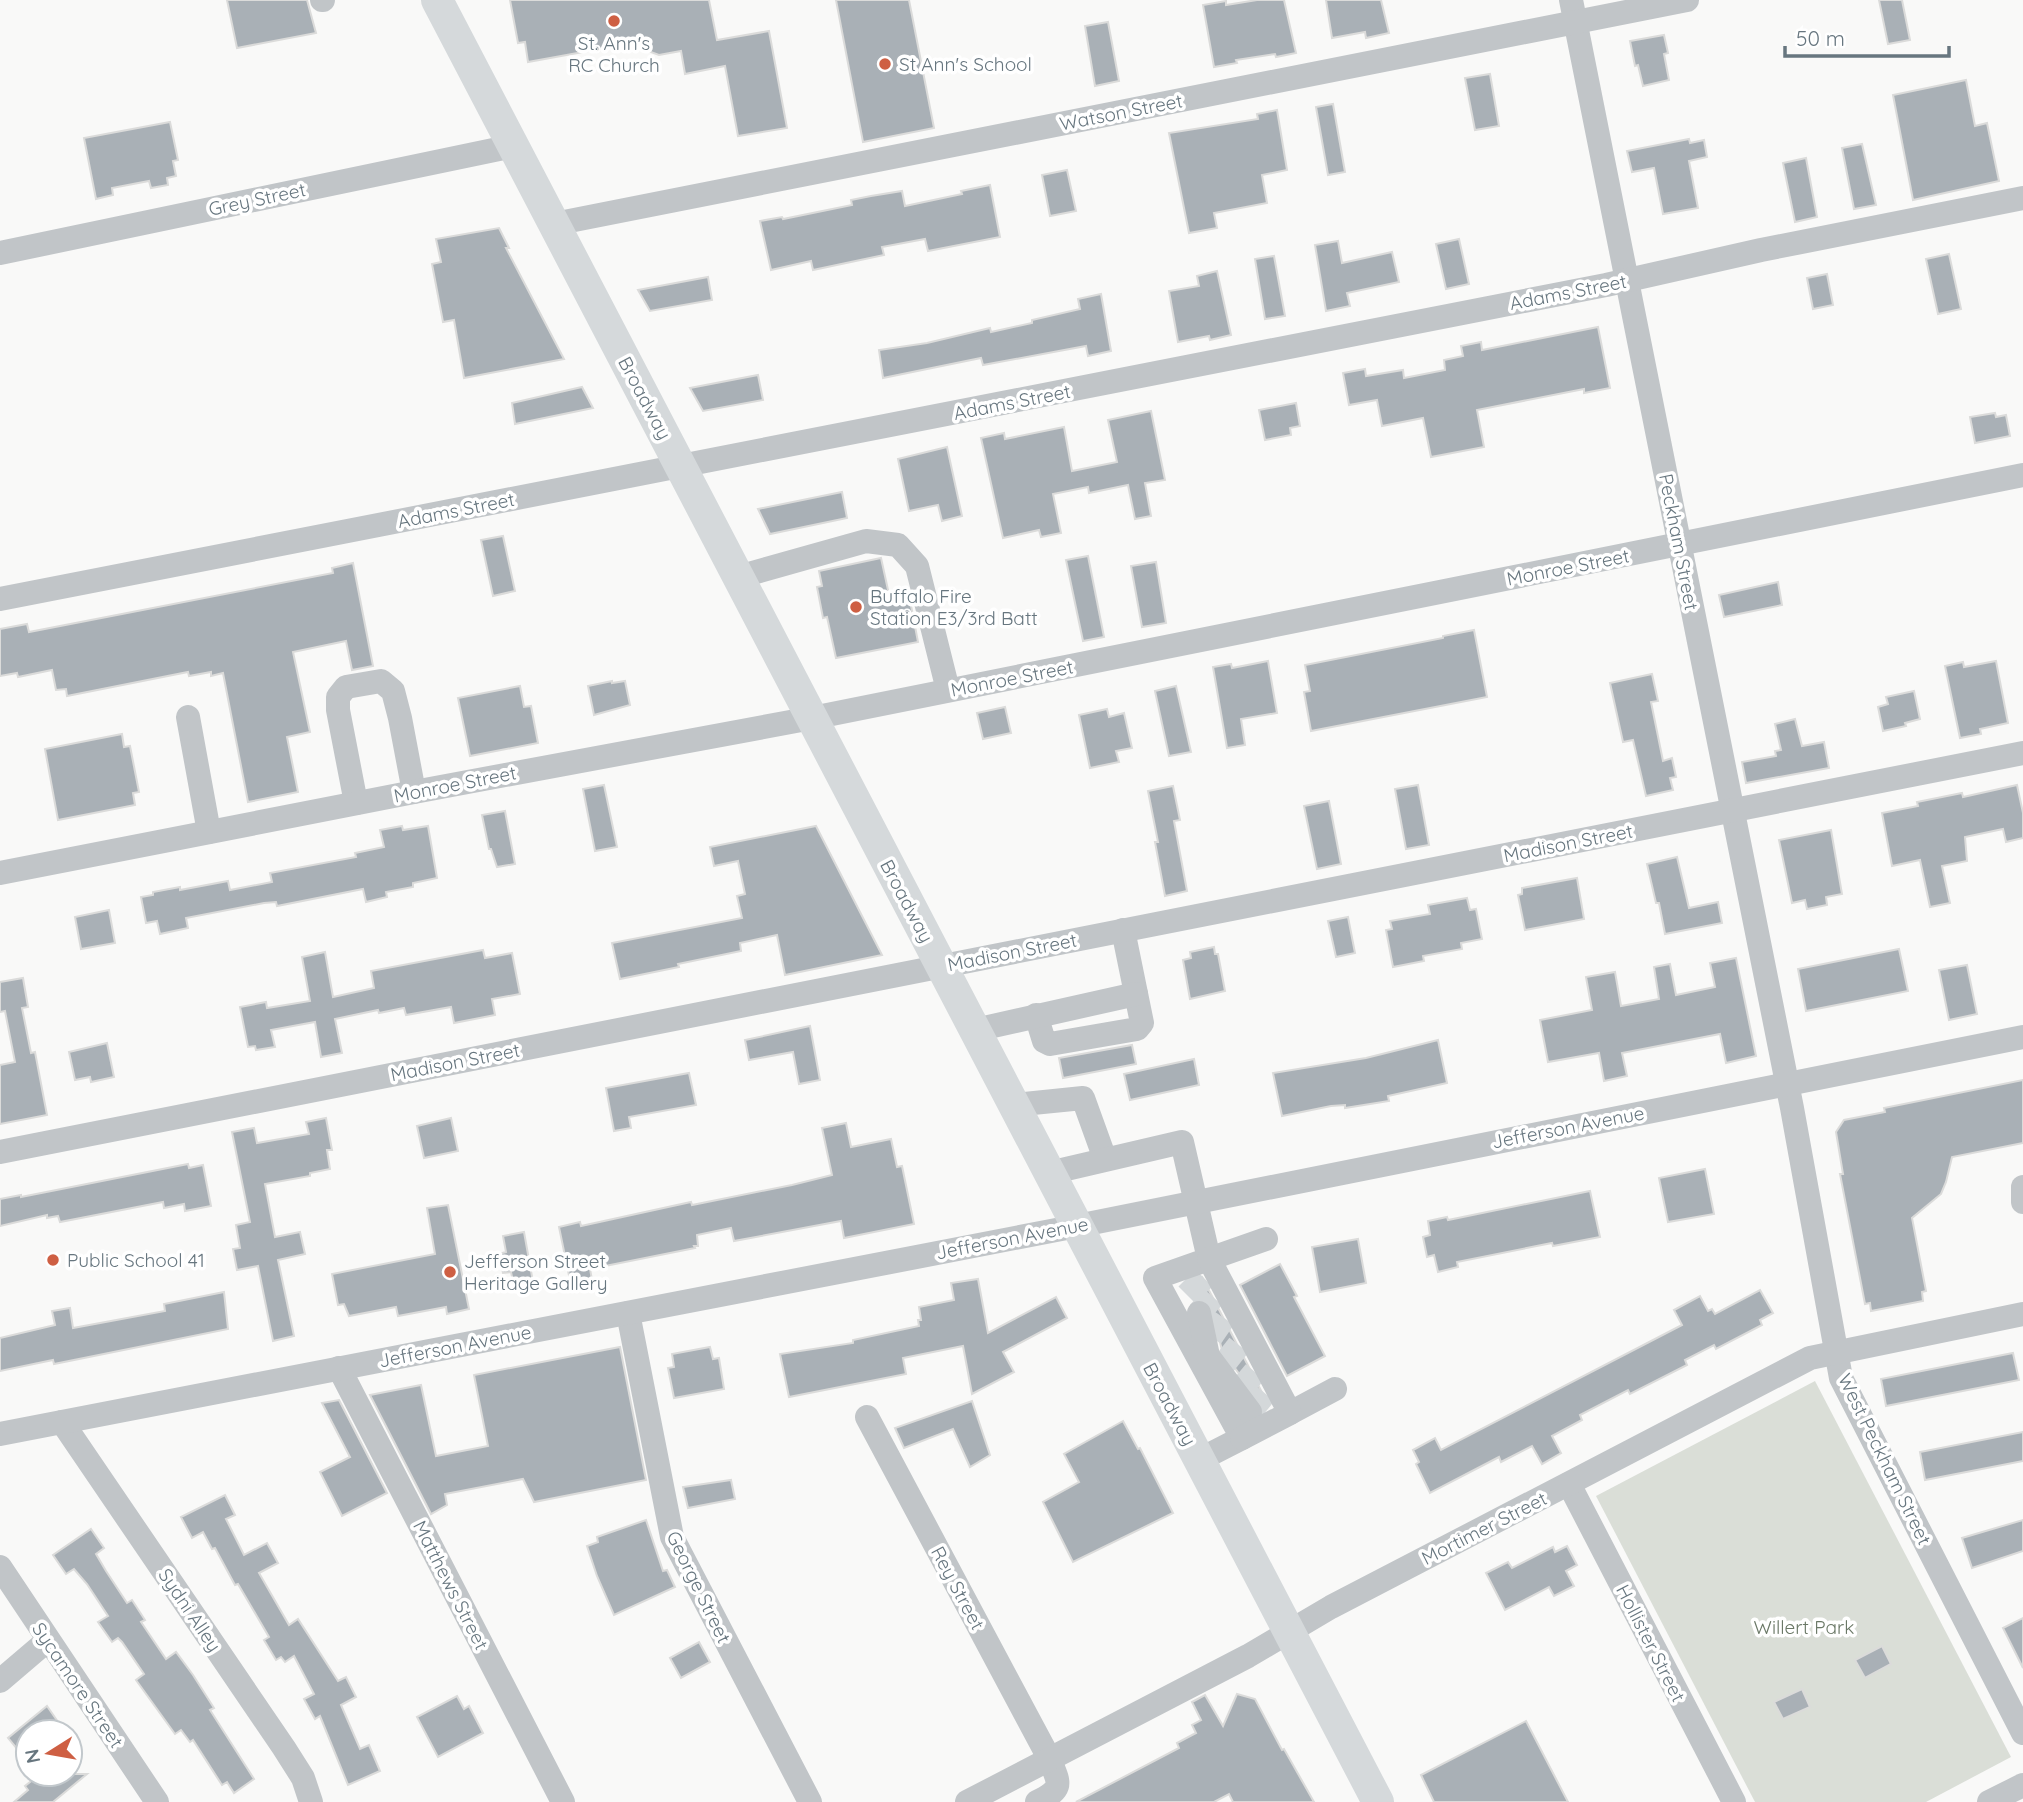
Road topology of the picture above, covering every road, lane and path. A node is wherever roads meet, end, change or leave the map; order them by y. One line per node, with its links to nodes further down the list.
1 (437, 0): 4 (main road, Broadway)
2 (1687, 0): 3 (street, Watson Street)
3 (1574, 11): 6 (street, Watson Street); 8 (street, Peckham Street)
4 (513, 146): 6 (main road, Broadway); 7 (street, Grey Street)
5 (2023, 198): 8 (street, Adams Street)
6 (554, 223): 9 (main road, Broadway)
7 (0, 253)
8 (1626, 280): 9 (street, Adams Street); 11 (street, Peckham Street)
9 (681, 467): 12 (main road, Broadway); 13 (street, Adams Street)
10 (2023, 475): 11 (street, Monroe Street)
11 (1680, 544): 14 (street, Monroe Street); 20 (street, Peckham Street)
12 (738, 577): 14 (street); 16 (main road, Broadway)
13 (0, 599)
14 (948, 690): 16 (street, Monroe Street)
15 (188, 718): 21 (street)
16 (811, 718): 18 (street, Monroe Street); 24 (main road, Broadway)
17 (2023, 753): 20 (street, Madison Street)
18 (414, 792): 19 (street, Monroe Street); 19 (street)
19 (356, 803): 21 (street, Monroe Street)
20 (1732, 810): 23 (street, Madison Street); 29 (street, Peckham Street)
21 (209, 832): 22 (street, Monroe Street)
22 (0, 873)
23 (1123, 930): 24 (street, Madison Street); 25 (street)
24 (942, 966): 27 (main road, Broadway); 31 (street, Madison Street)
25 (1136, 994): 26 (street); 26 (street)
26 (1036, 1015): 27 (street)
27 (975, 1030): 30 (main road, Broadway)
28 (2023, 1037): 29 (street, Jefferson Avenue)
29 (1786, 1083): 35 (street, Jefferson Avenue); 42 (street, West Peckham Street)
30 (1014, 1105): 32 (street); 33 (main road, Broadway)
31 (0, 1152)
32 (1105, 1159): 33 (street); 35 (street)
33 (1049, 1173): 37 (main road, Broadway)
34 (2023, 1187): 36 (street)
35 (1196, 1202): 37 (street, Jefferson Avenue); 41 (street)
36 (2023, 1202)
37 (1077, 1226): 39 (street, Jefferson Avenue); 50 (main road, Broadway)
38 (1266, 1239): 41 (street)
39 (628, 1313): 43 (street, Jefferson Avenue); 63 (street, George Street)
40 (2023, 1314): 42 (street, Mortimer Street)
41 (1216, 1322): 41 (street); 45 (street); 49 (street)
42 (1836, 1352): 51 (street, Mortimer Street); 56 (street, West Peckham Street)
43 (340, 1368): 47 (street, Jefferson Avenue); 62 (street, Matthews Street)
44 (1335, 1389): 45 (street)
45 (1290, 1413): 49 (street)
46 (867, 1417): 57 (street, Rey Street)
47 (62, 1422): 48 (street, Jefferson Avenue); 61 (street, Sydni Alley)
48 (0, 1434)
49 (1242, 1438): 50 (street)
50 (1199, 1460): 53 (main road, Broadway)
51 (1569, 1484): 53 (street, Mortimer Street); 66 (street, Hollister Street)
52 (0, 1567): 54 (street, Sycamore Street)
53 (1289, 1632): 57 (street, Mortimer Street); 65 (main road, Broadway)
54 (48, 1640): 55 (street); 60 (street, Sycamore Street)
55 (0, 1681)
56 (2023, 1733)
57 (1049, 1758): 59 (street, Mortimer Street); 64 (street, Rey Street)
58 (2023, 1784): 67 (street)
59 (978, 1800)
60 (157, 1802)
61 (311, 1802)
62 (563, 1802)
63 (810, 1802)
64 (1037, 1802)
65 (1378, 1802)
66 (1734, 1802)
67 (1989, 1802)

